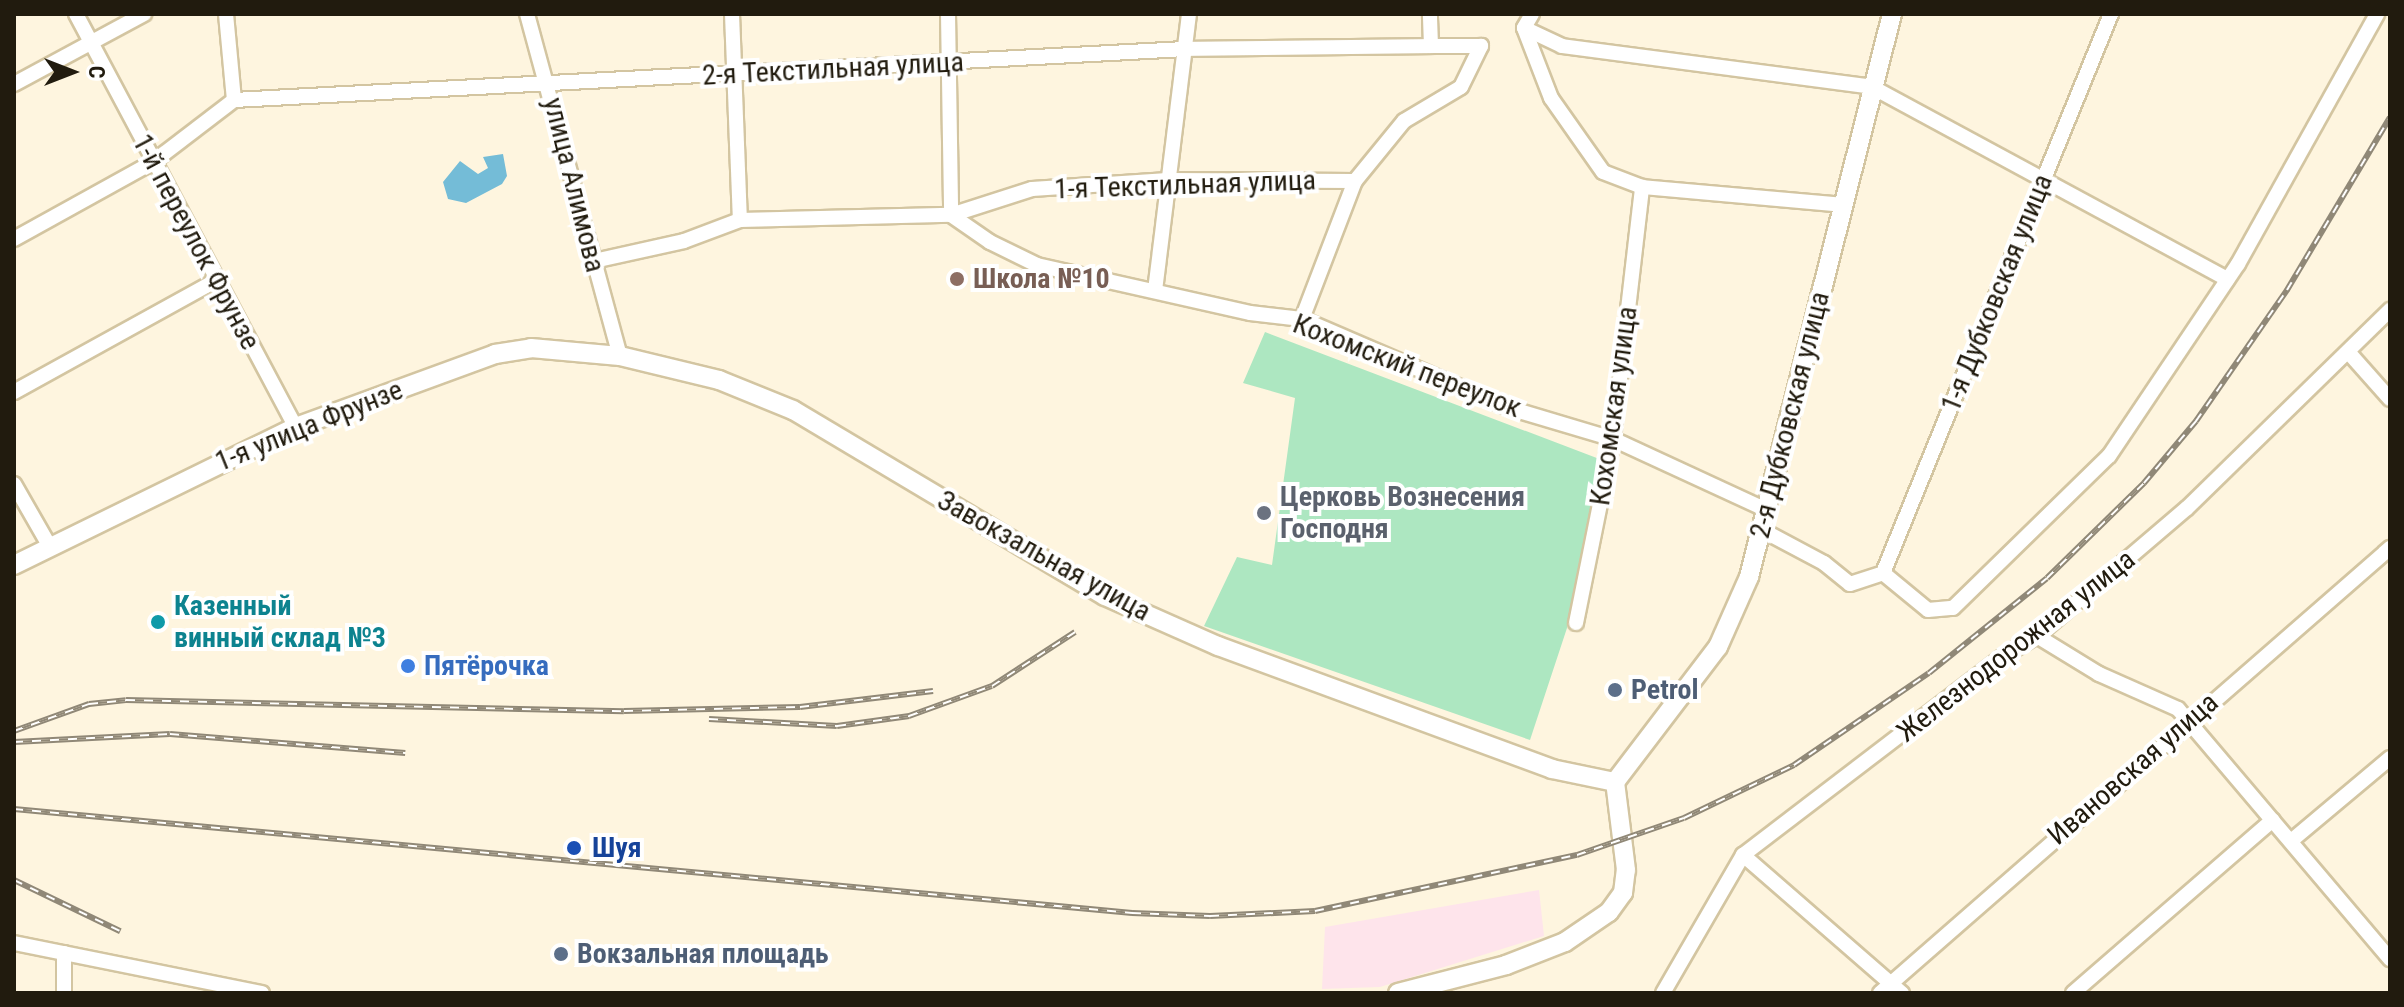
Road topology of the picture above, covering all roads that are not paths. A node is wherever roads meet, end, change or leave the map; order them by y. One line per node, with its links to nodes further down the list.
1 (76, 14): 14 (street, 1-й переулок Фрунзе)
2 (144, 14): 14 (street)
3 (226, 14): 22 (street)
4 (527, 14): 19 (street, улица Алимова)
5 (732, 14): 18 (street)
6 (948, 14): 17 (street)
7 (1189, 14): 16 (street)
8 (1430, 14): 15 (street)
9 (1532, 14): 13 (street)
10 (1892, 14): 21 (main road, 2-я Дубковская улица)
11 (2111, 14): 25 (street, 1-я Дубковская улица)
12 (2377, 14): 33 (street)
13 (1524, 28): 21 (street); 27 (street)
14 (90, 43): 20 (street); 23 (street, 1-й переулок Фрунзе)
15 (1431, 46): 16 (street, 2-я Текстильная улица); 26 (street, 2-я Текстильная улица)
16 (1184, 49): 17 (street, 2-я Текстильная улица); 24 (street)
17 (950, 64): 18 (street, 2-я Текстильная улица); 29 (street)
18 (734, 75): 19 (street, 2-я Текстильная улица); 30 (street)
19 (548, 82): 22 (street, 2-я Текстильная улица); 32 (street, улица Алимова)
20 (14, 84)
21 (1872, 87): 25 (street); 28 (main road, 2-я Дубковская улица)
22 (234, 100): 23 (street)
23 (153, 162): 31 (street); 34 (street, 1-й переулок Фрунзе)
24 (1168, 180): 26 (street, 1-я Текстильная улица); 29 (street, 1-я Текстильная улица); 35 (street)
25 (2043, 180): 33 (street); 50 (street, 1-я Дубковская улица)
26 (1355, 181): 37 (street)
27 (1642, 187): 28 (street); 43 (street, Кохомская улица)
28 (1843, 205): 45 (main road, 2-я Дубковская улица)
29 (951, 215): 30 (street, 1-я Текстильная улица); 35 (street, Кохомский переулок)
30 (740, 220): 32 (street, 1-я Текстильная улица)
31 (14, 239)
32 (594, 261): 39 (street, улица Алимова)
33 (2227, 279): 50 (street)
34 (217, 280): 40 (street); 42 (street, 1-й переулок Фрунзе)
35 (1155, 291): 37 (street, Кохомский переулок)
36 (2390, 310): 38 (street, Железнодорожная улица)
37 (1302, 319): 43 (street, Кохомский переулок)
38 (2350, 354): 41 (street); 52 (street, Железнодорожная улица)
39 (620, 356): 42 (main road, 1-я улица Фрунзе); 55 (main road, Завокзальная улица)
40 (14, 392)
41 (2390, 399)
42 (296, 427): 47 (main road, 1-я улица Фрунзе)
43 (1613, 439): 45 (street, Кохомский переулок); 51 (street, Кохомская улица)
44 (14, 484): 47 (street)
45 (1767, 510): 46 (main road, 2-я Дубковская улица)
46 (1762, 530): 50 (street); 55 (main road, 2-я Дубковская улица)
47 (49, 545): 49 (main road, 1-я улица Фрунзе)
48 (2390, 548): 53 (street, Ивановская улица)
49 (14, 565)
50 (1883, 573)
51 (1576, 623)
52 (2037, 636): 53 (street); 58 (street, Железнодорожная улица)
53 (2189, 720): 56 (street); 62 (street, Ивановская улица)
54 (2390, 758): 57 (street)
55 (1615, 782): 65 (main road)
56 (2273, 820): 57 (street); 68 (street)
57 (2291, 841): 61 (street)
58 (1743, 855): 62 (street); 66 (street, Железнодорожная улица)
59 (14, 943): 60 (street)
60 (64, 953): 63 (street); 64 (street)
61 (2390, 959)
62 (1885, 988): 67 (street)
63 (64, 993)
64 (262, 993)
65 (1398, 993)
66 (1663, 993)
67 (1902, 993)
68 (2073, 993)

